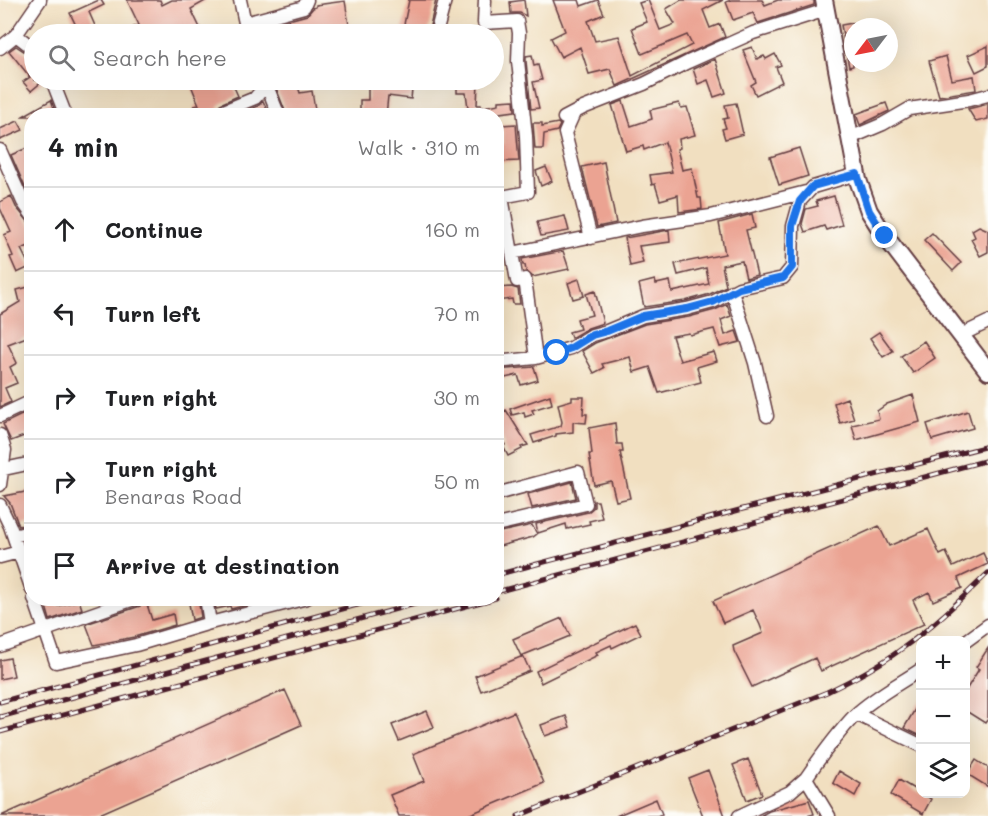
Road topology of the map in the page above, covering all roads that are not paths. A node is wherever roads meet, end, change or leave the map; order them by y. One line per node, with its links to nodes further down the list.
1 (40, 0): 10 (street)
2 (240, 0): 7 (street)
3 (307, 0): 8 (street)
4 (445, 0): 9 (street)
5 (484, 0): 25 (street)
6 (825, 5): 20 (main road); 27 (street)
7 (246, 24)
8 (260, 24)
9 (439, 24)
10 (16, 35): 11 (street); 12 (street)
11 (24, 41)
12 (0, 48)
13 (56, 90): 17 (street)
14 (260, 90): 18 (street)
15 (268, 90): 19 (street)
16 (988, 95): 20 (street)
17 (63, 108)
18 (231, 108)
19 (276, 108)
20 (850, 138): 22 (main road)
21 (0, 150): 24 (street)
22 (857, 174): 23 (street); 31 (main road)
23 (806, 192): 27 (street); 29 (street)
24 (24, 194)
25 (504, 196)
26 (504, 219): 28 (street)
27 (591, 238): 28 (street)
28 (512, 254): 32 (street)
29 (732, 291): 32 (street); 37 (street)
30 (988, 322): 31 (street)
31 (961, 335): 34 (main road)
32 (537, 358): 33 (street)
33 (504, 361)
34 (988, 371)
35 (24, 405): 36 (street)
36 (0, 416)
37 (767, 416)
38 (0, 435): 40 (street)
39 (24, 465): 40 (street)
40 (4, 469): 41 (street)
41 (0, 485)
42 (504, 492): 44 (street)
43 (0, 505): 46 (street)
44 (504, 520)
45 (24, 533): 46 (street)
46 (14, 536): 47 (street)
47 (19, 552): 48 (street); 49 (street)
48 (0, 557)
49 (24, 567)
50 (37, 606): 56 (street)
51 (114, 606): 56 (street)
52 (207, 606): 54 (street)
53 (260, 606): 54 (street)
54 (210, 623): 56 (street)
55 (988, 625): 57 (street)
56 (46, 630): 58 (street)
57 (970, 638)
58 (0, 646)
59 (916, 673): 60 (street)
60 (856, 714): 61 (street); 62 (street)
61 (919, 744)
62 (806, 778): 63 (street); 64 (street)
63 (739, 816)
64 (829, 816)

